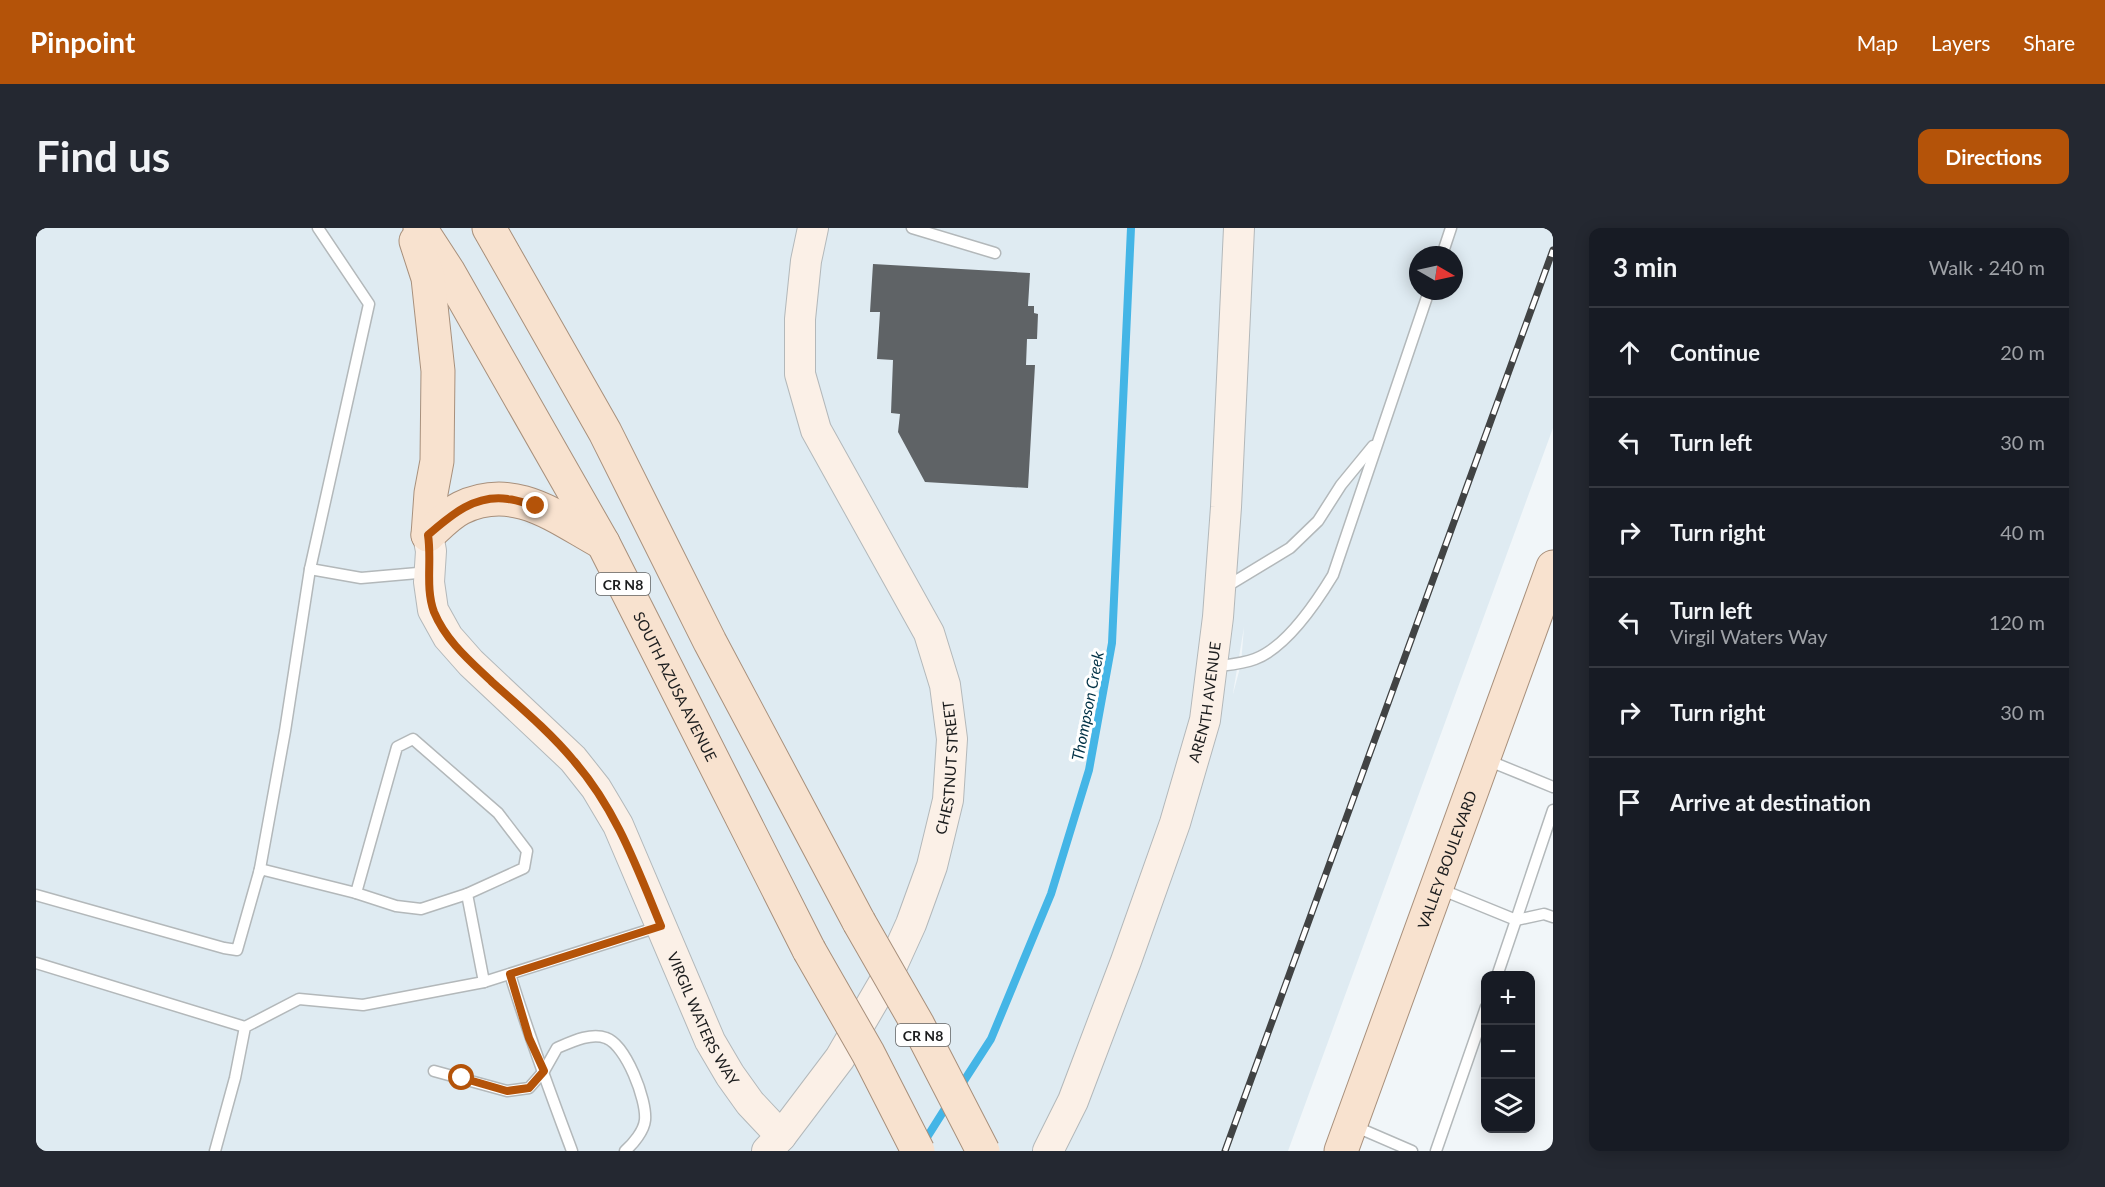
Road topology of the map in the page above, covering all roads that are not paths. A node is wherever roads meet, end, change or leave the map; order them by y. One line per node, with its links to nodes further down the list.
1 (318, 228): 16 (lane)
2 (412, 228): 13 (main road)
3 (420, 228): 14 (main road, SOUTH AZUSA AVENUE / CR N8)
4 (489, 228): 45 (main road, CR N8, bridge)
5 (813, 228): 40 (street, CHESTNUT STREET)
6 (912, 228): 10 (lane)
7 (1239, 228): 18 (street, ARENTH AVENUE)
8 (1451, 228): 9 (lane)
9 (1445, 246)
10 (995, 253)
11 (1426, 300): 12 (lane)
12 (1379, 439): 18 (lane); 19 (lane)
13 (428, 535): 14 (main road); 17 (street, VIRGIL WATERS WAY)
14 (603, 543): 44 (main road, SOUTH AZUSA AVENUE / CR N8, bridge)
15 (1553, 567): 20 (main road, VALLEY BOULEVARD)
16 (310, 569): 17 (lane); 23 (lane)
17 (429, 572): 30 (street, VIRGIL WATERS WAY)
18 (1220, 591): 19 (street, ARENTH AVENUE)
19 (1211, 668): 46 (street, ARENTH AVENUE)
20 (1483, 759): 21 (lane); 24 (main road, VALLEY BOULEVARD)
21 (1553, 787)
22 (1553, 810): 29 (lane)
23 (258, 880): 25 (lane); 27 (lane)
24 (1437, 888): 29 (lane); 39 (main road, VALLEY BOULEVARD)
25 (356, 893): 26 (lane); 26 (lane)
26 (467, 894): 34 (lane)
27 (36, 895)
28 (1553, 917): 29 (lane)
29 (1516, 920): 32 (lane)
30 (661, 926): 33 (lane); 40 (street, VIRGIL WATERS WAY)
31 (36, 963): 36 (lane)
32 (1498, 971)
33 (510, 974): 34 (lane); 38 (lane)
34 (484, 982): 36 (lane)
35 (1481, 1019): 48 (lane)
36 (245, 1027): 41 (lane)
37 (434, 1071): 38 (lane)
38 (544, 1071): 42 (lane); 43 (lane)
39 (1346, 1138): 47 (lane)
40 (774, 1143)
41 (215, 1151)
42 (572, 1151)
43 (625, 1151)
44 (918, 1151)
45 (983, 1151)
46 (1048, 1151)
47 (1412, 1151)
48 (1436, 1151)

